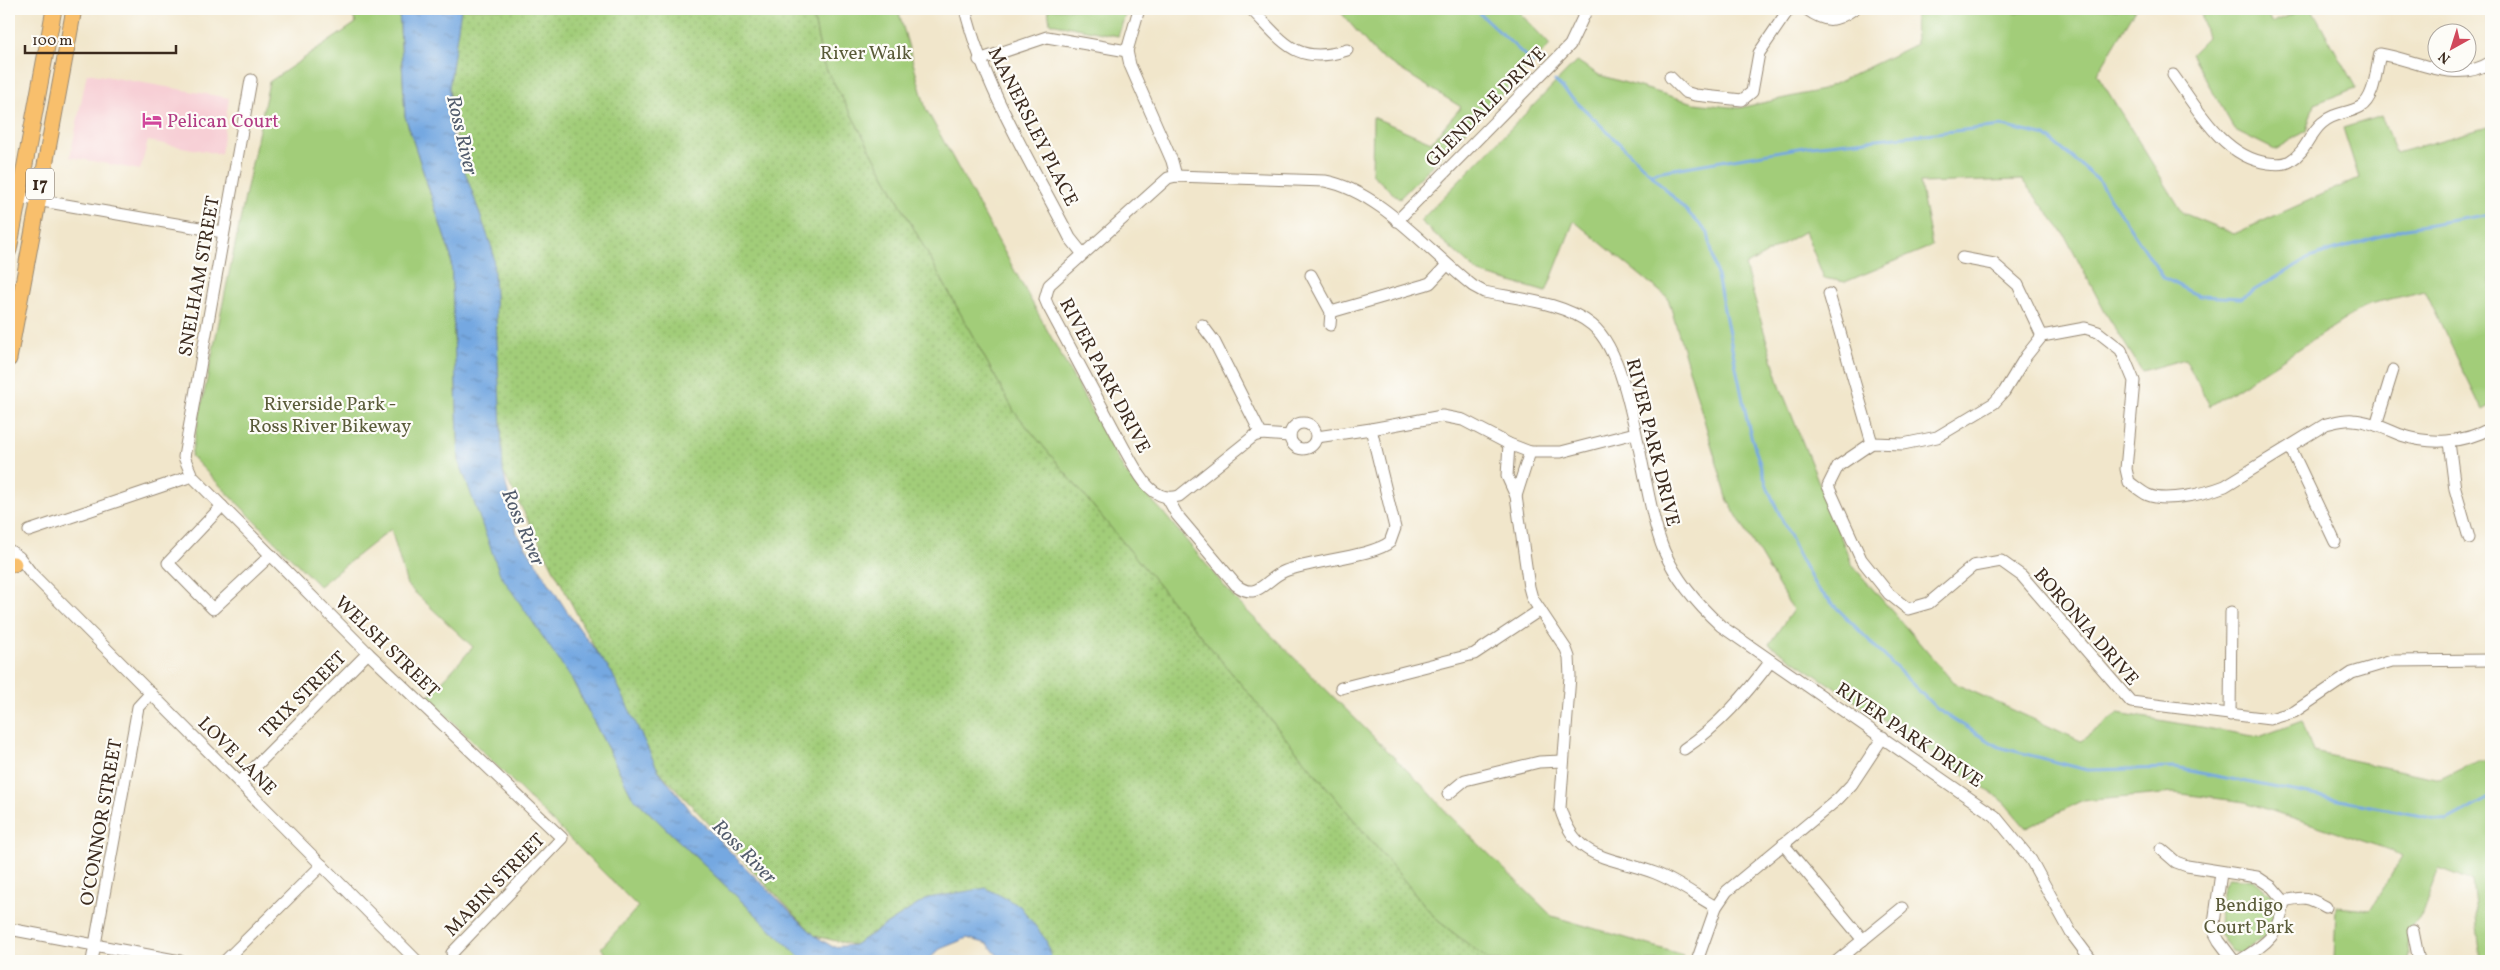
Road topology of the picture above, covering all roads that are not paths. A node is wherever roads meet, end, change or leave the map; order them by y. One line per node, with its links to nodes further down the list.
1 (54, 9): 18 (main road, 17)
2 (74, 9): 19 (main road, 17)
3 (965, 9): 12 (street, MANERSLEY PLACE)
4 (1139, 9): 11 (street)
5 (1252, 9): 10 (street)
6 (1587, 9): 20 (street, GLENDALE DRIVE)
7 (1788, 9): 15 (street)
8 (1806, 9): 9 (street)
9 (1854, 9)
10 (1347, 50)
11 (1127, 51): 12 (street); 17 (street)
12 (979, 60): 23 (street, MANERSLEY PLACE)
13 (2491, 62): 14 (street)
14 (2172, 75)
15 (1670, 77)
16 (251, 80): 21 (street, SNELHAM STREET)
17 (1176, 176): 20 (street, RIVER PARK DRIVE); 23 (street, RIVER PARK DRIVE)
18 (20, 197): 19 (street); 22 (main road, 17)
19 (37, 200): 21 (street); 32 (main road, 17)
20 (1397, 221): 25 (street, RIVER PARK DRIVE)
21 (223, 232): 46 (street, SNELHAM STREET)
22 (9, 250)
23 (1082, 253): 48 (street, RIVER PARK DRIVE)
24 (1962, 258): 31 (street)
25 (1447, 265): 28 (street); 37 (street, RIVER PARK DRIVE)
26 (1311, 275): 28 (street)
27 (1829, 294): 42 (street)
28 (1331, 312): 30 (street)
29 (1202, 325): 38 (street)
30 (1330, 325)
31 (2042, 336): 42 (street); 44 (street)
32 (9, 359)
33 (2393, 370): 34 (street)
34 (2376, 425): 41 (street); 44 (street)
35 (2491, 428): 41 (street)
36 (1371, 430): 40 (street); 43 (street); 48 (street)
37 (1635, 433): 45 (street); 58 (street, RIVER PARK DRIVE)
38 (1261, 434): 39 (street); 48 (street)
39 (1290, 436): 40 (street); 40 (street)
40 (1317, 436)
41 (2449, 442): 51 (street)
42 (1872, 443): 62 (street, BORONIA DRIVE)
43 (1509, 444): 45 (street); 47 (street)
44 (2290, 447): 52 (street)
45 (1530, 452): 47 (street)
46 (192, 476): 49 (street, WELSH STREET); 50 (street)
47 (1516, 496): 55 (street)
48 (1168, 499)
49 (222, 506): 53 (street, WELSH STREET); 53 (street)
50 (29, 530)
51 (2469, 538)
52 (2335, 542)
53 (270, 555): 57 (street, WELSH STREET)
54 (10, 560): 61 (street, LOVE LANE)
55 (1540, 610): 60 (street); 65 (street)
56 (2231, 612): 62 (street)
57 (368, 653): 66 (street, TRIX STREET); 68 (street, WELSH STREET)
58 (1771, 660): 63 (street, RIVER PARK DRIVE); 64 (street)
59 (2491, 660): 62 (street, BORONIA DRIVE)
60 (1341, 688)
61 (151, 693): 66 (street, LOVE LANE); 80 (street, O'CONNOR STREET)
62 (2230, 715)
63 (1883, 738): 69 (street); 88 (street, RIVER PARK DRIVE)
64 (1684, 749)
65 (1562, 761): 67 (street); 74 (street)
66 (240, 782): 71 (street, LOVE LANE)
67 (1448, 794)
68 (562, 838): 81 (street, MABIN STREET)
69 (1783, 844): 74 (street); 79 (street)
70 (2161, 849): 72 (street)
71 (322, 864): 84 (street); 85 (street, LOVE LANE)
72 (2221, 873): 73 (street); 89 (street)
73 (2284, 901): 75 (street); 90 (street)
74 (1716, 907): 86 (street)
75 (2326, 907)
76 (1902, 908): 79 (street)
77 (9, 929): 80 (street)
78 (2413, 931): 91 (street)
79 (1862, 940): 87 (street)
80 (96, 944): 82 (street, O'CONNOR STREET); 83 (street)
81 (452, 953)
82 (92, 961)
83 (180, 961)
84 (225, 961)
85 (417, 961)
86 (1697, 961)
87 (1837, 961)
88 (2092, 961)
89 (2234, 961)
90 (2239, 961)
91 (2419, 961)

